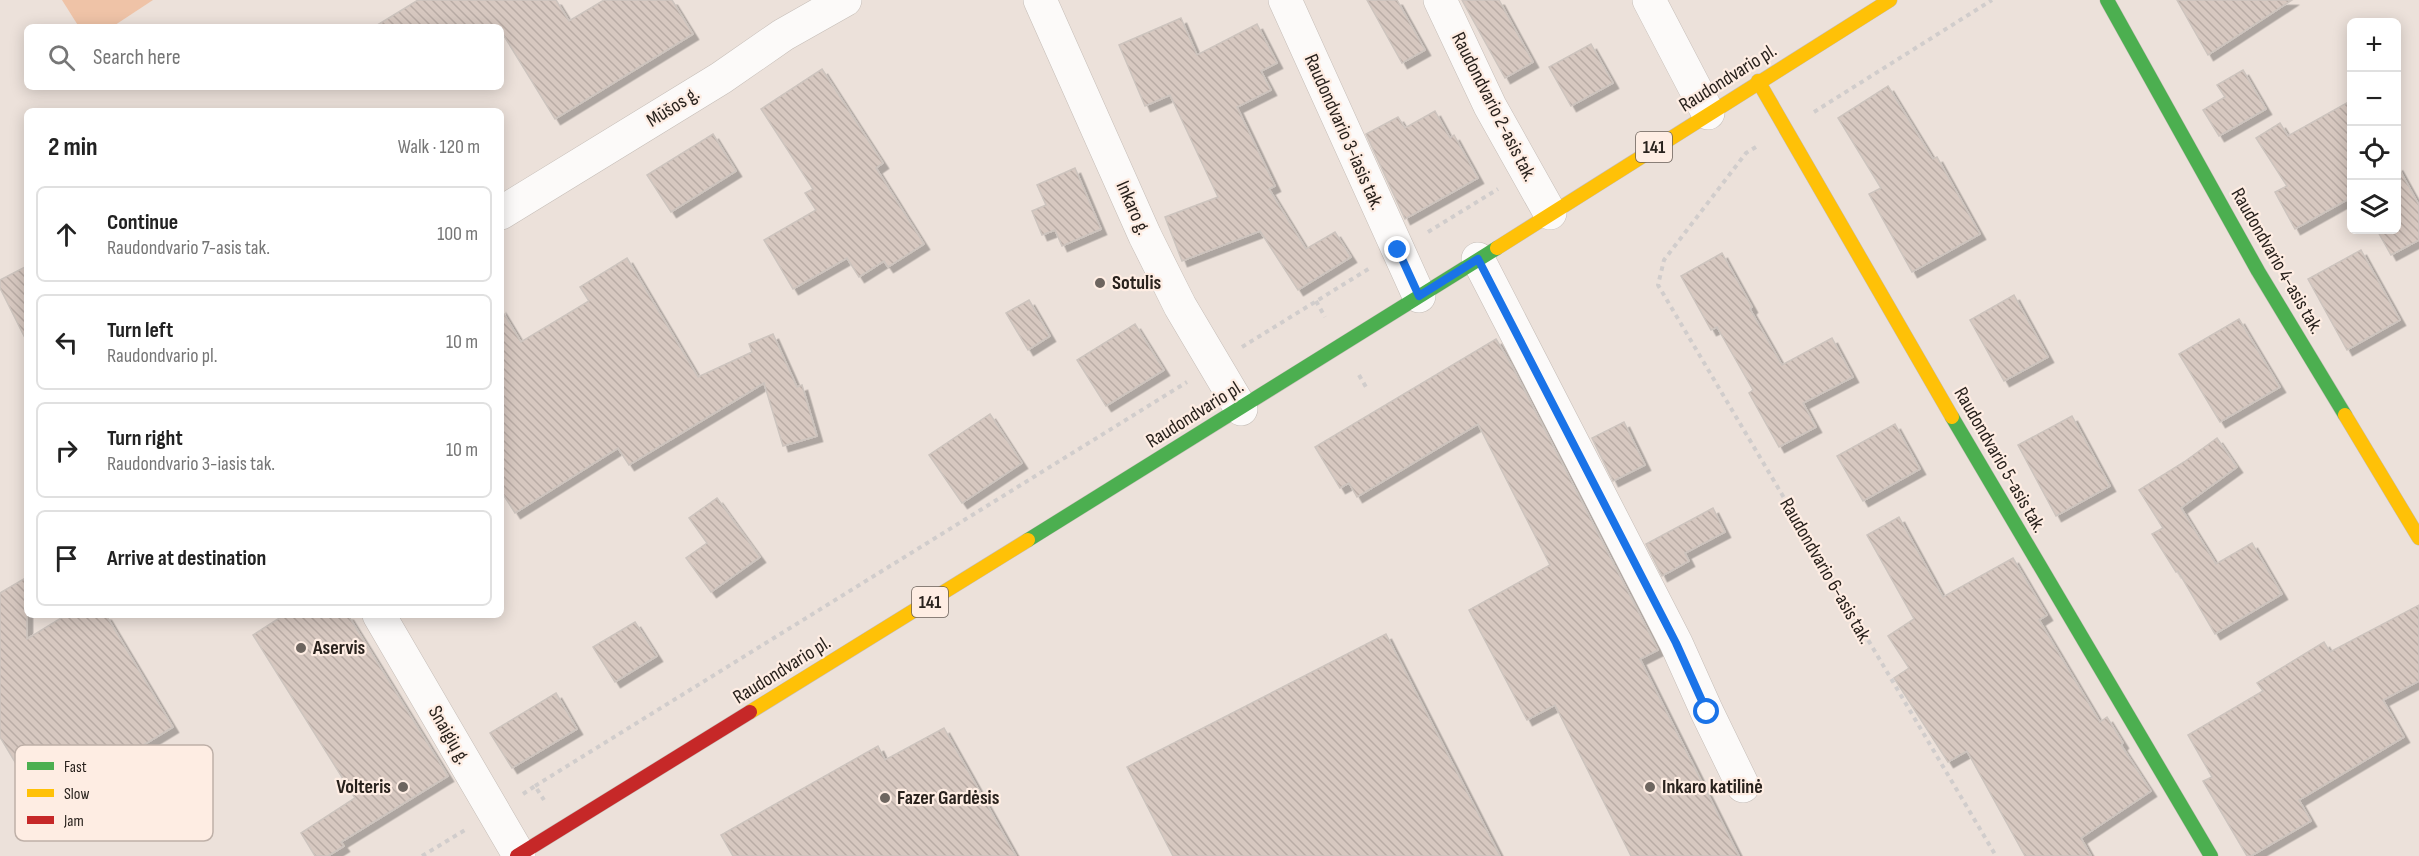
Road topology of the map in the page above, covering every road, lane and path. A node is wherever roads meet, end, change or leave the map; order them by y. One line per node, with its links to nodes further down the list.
1 (845, 0): 13 (street, Mūšos g.)
2 (1040, 0): 18 (street, Inkaro g.)
3 (1285, 0): 15 (street, Raudondvario 3-iasis tak.)
4 (1440, 0): 12 (street, Raudondvario 2-asis tak.)
5 (1649, 0): 10 (street)
6 (1890, 0): 9 (main road, Raudondvario pl. / 141)
7 (1992, 0): 11 (path)
8 (2108, 0): 20 (main road, Raudondvario 4-asis tak.)
9 (1758, 81): 10 (main road, Raudondvario pl. / 141); 11 (main road, Raudondvario 5-asis tak.)
10 (1708, 113): 14 (main road, Raudondvario pl. / 141)
11 (1785, 129): 25 (path, Raudondvario 6-asis tak.); 26 (main road, Raudondvario 5-asis tak.)
12 (1526, 171): 14 (street, Raudondvario 2-asis tak.); 15 (path)
13 (504, 211)
14 (1550, 213): 16 (main road, Raudondvario pl. / 141)
15 (1398, 250): 17 (street, Raudondvario 3-iasis tak.); 18 (path)
16 (1478, 259): 17 (main road, Raudondvario pl. / 141); 23 (street)
17 (1419, 296): 19 (main road, Raudondvario pl. / 141)
18 (1214, 364): 19 (street, Inkaro g.); 22 (path)
19 (1241, 409): 24 (main road, Raudondvario pl. / 141)
20 (2419, 538)
21 (381, 618): 24 (street, Snaigių g.)
22 (535, 786)
23 (1743, 786)
24 (518, 856)
25 (1996, 856)
26 (2211, 856)

